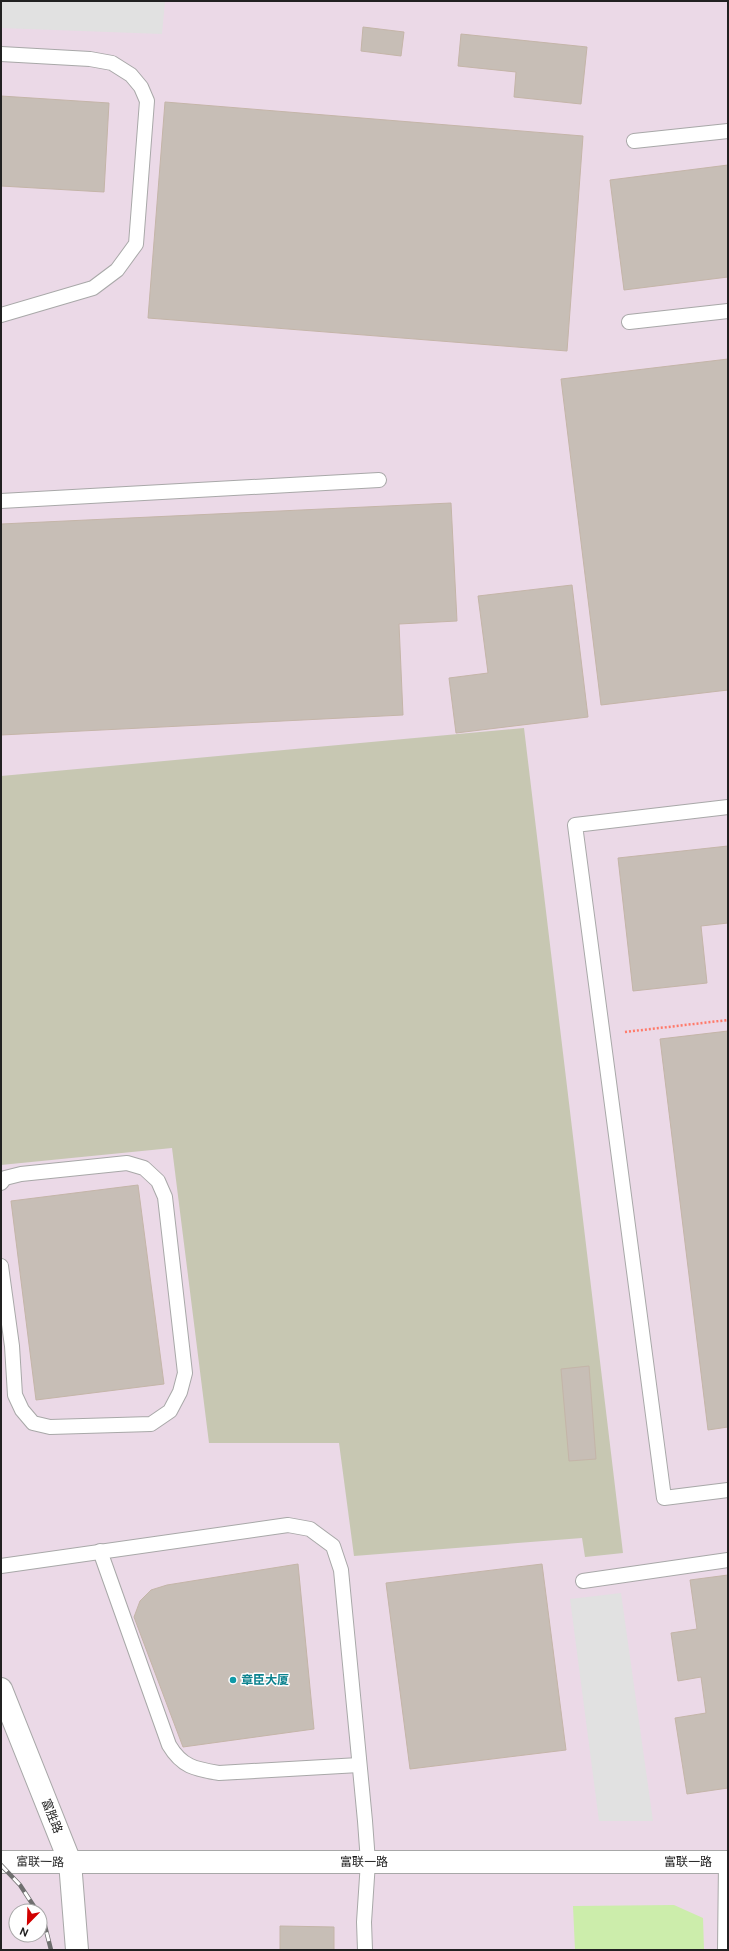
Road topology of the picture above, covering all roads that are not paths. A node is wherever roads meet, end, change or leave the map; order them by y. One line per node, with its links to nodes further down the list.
1 (1, 54): 5 (lane)
2 (728, 131): 3 (lane)
3 (634, 141)
4 (728, 311): 6 (lane)
5 (1, 315)
6 (629, 322)
7 (379, 480): 8 (lane)
8 (1, 500)
9 (728, 807): 13 (lane)
10 (1, 1183): 12 (lane)
11 (1, 1266): 12 (lane)
12 (6, 1347)
13 (728, 1490)
14 (100, 1551): 16 (lane); 20 (lane); 20 (lane)
15 (728, 1560): 17 (lane)
16 (1, 1566)
17 (583, 1581)
18 (1, 1689): 19 (street, 富胜路)
19 (6, 1716): 22 (street, 富胜路)
20 (359, 1765): 23 (lane)
21 (1, 1862): 22 (street, 富联一路)
22 (70, 1862): 23 (street, 富联一路); 25 (street, 富胜路)
23 (368, 1862): 24 (street, 富联一路); 26 (lane)
24 (727, 1862): 27 (lane)
25 (77, 1950)
26 (365, 1950)
27 (725, 1950)

